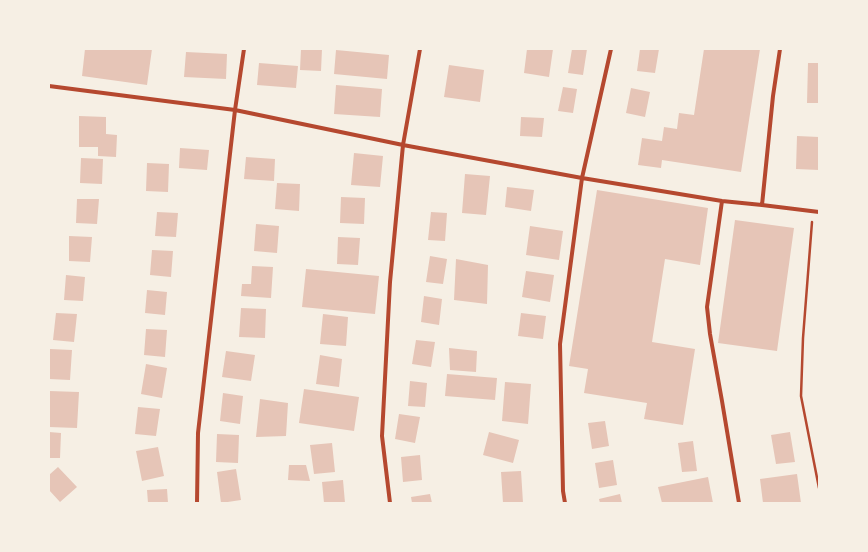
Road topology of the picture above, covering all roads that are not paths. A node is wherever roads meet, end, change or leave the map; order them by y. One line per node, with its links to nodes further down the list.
1 (244, 49): 6 (street)
2 (420, 49): 7 (street)
3 (611, 49): 8 (street)
4 (780, 49): 10 (street)
5 (49, 86): 6 (street)
6 (236, 110): 7 (street); 12 (street)
7 (403, 145): 8 (street); 13 (street)
8 (582, 178): 9 (street); 14 (street)
9 (722, 201): 10 (street); 15 (street)
10 (762, 205): 11 (street)
11 (819, 212)
12 (197, 503)
13 (390, 503)
14 (565, 503)
15 (739, 503)

